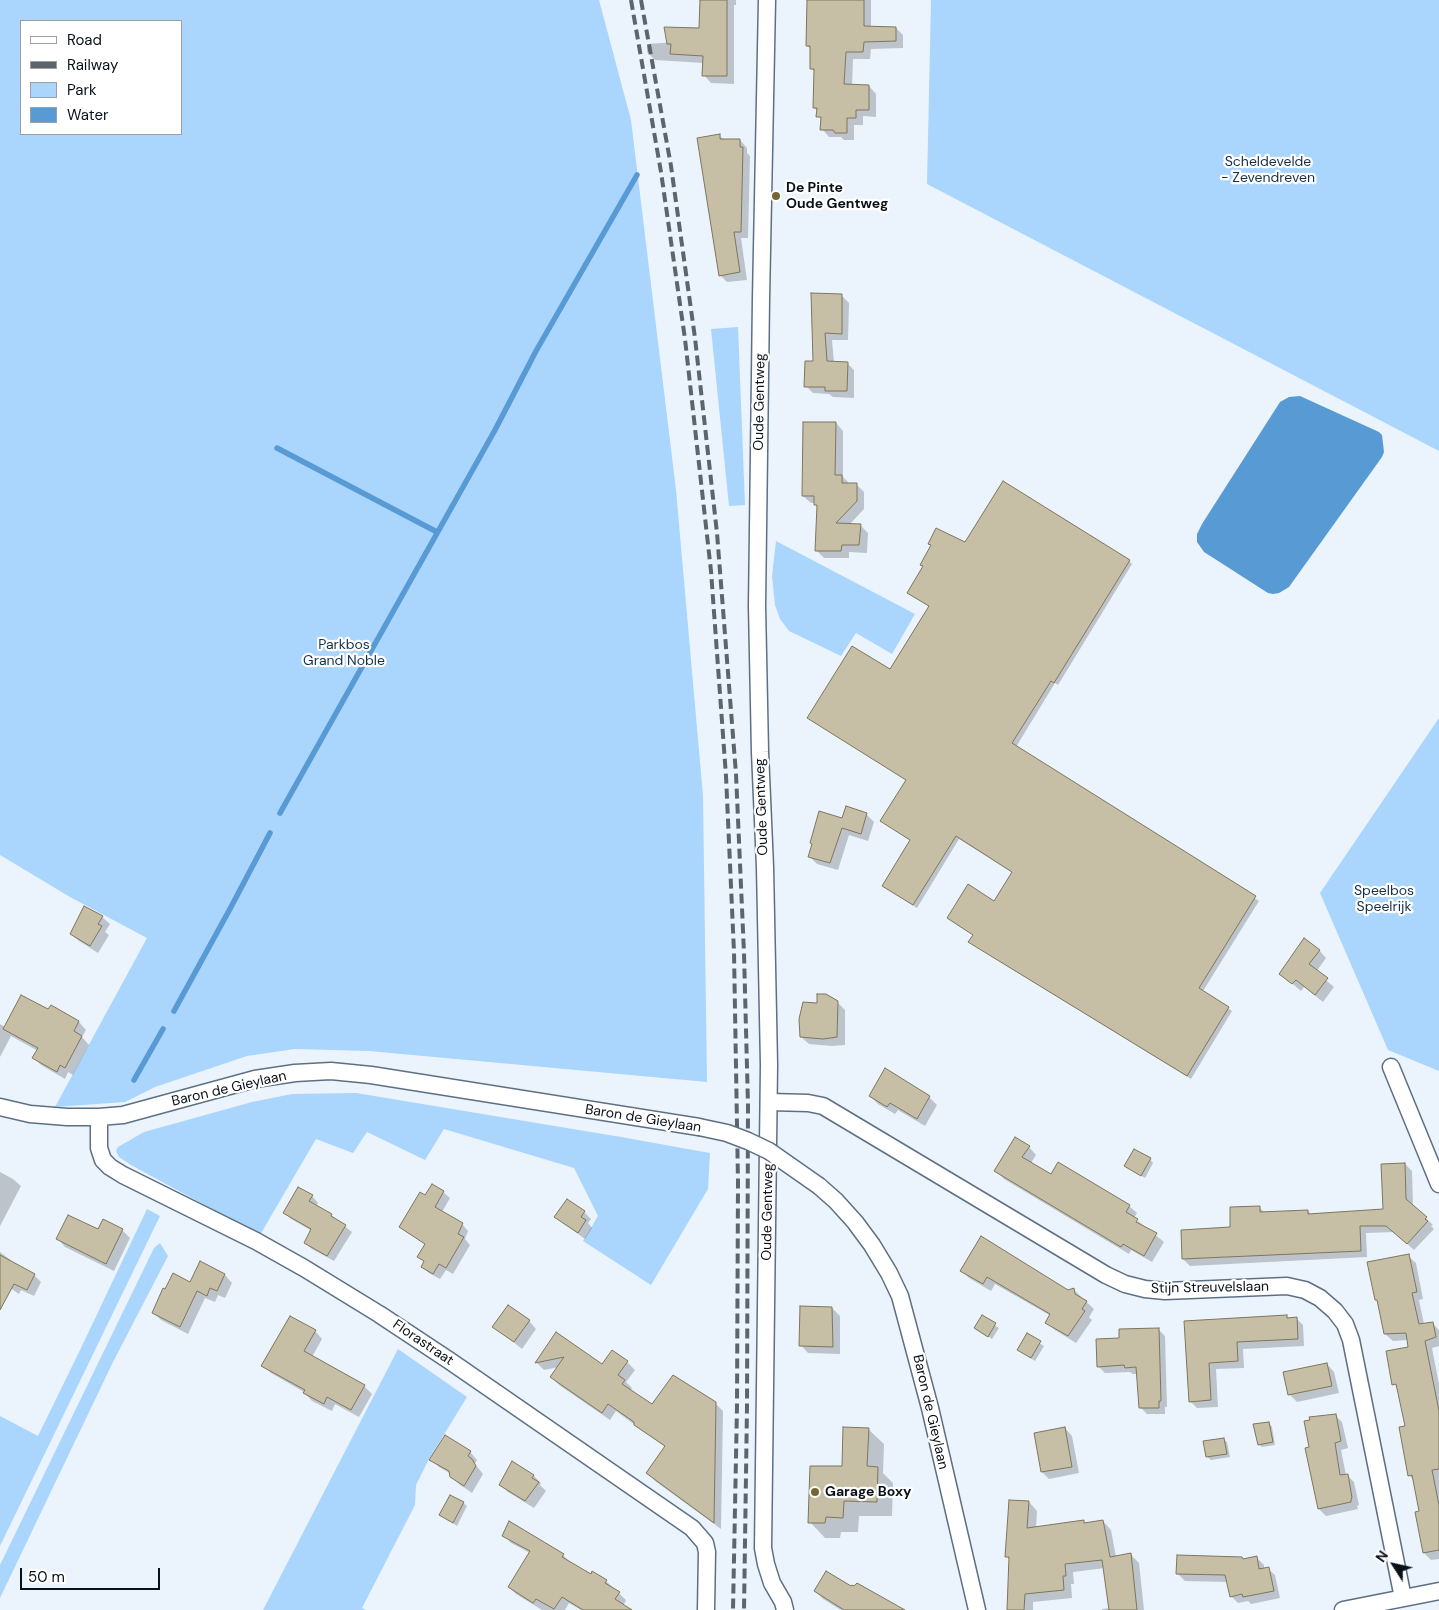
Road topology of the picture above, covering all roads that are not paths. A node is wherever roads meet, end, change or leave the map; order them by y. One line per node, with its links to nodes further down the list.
1 (767, 0): 3 (street, Oude Gentweg)
2 (1391, 1067): 6 (street)
3 (769, 1102): 8 (street, Stijn Streuvelslaan); 10 (street, Oude Gentweg)
4 (0, 1107): 5 (street, Baron de Gieylaan)
5 (99, 1117): 9 (street, Florastraat); 11 (street, Baron de Gieylaan, bridge)
6 (1439, 1184)
7 (1439, 1591): 8 (street)
8 (1403, 1598): 12 (street)
9 (706, 1610)
10 (785, 1610)
11 (977, 1610)
12 (1343, 1610)

